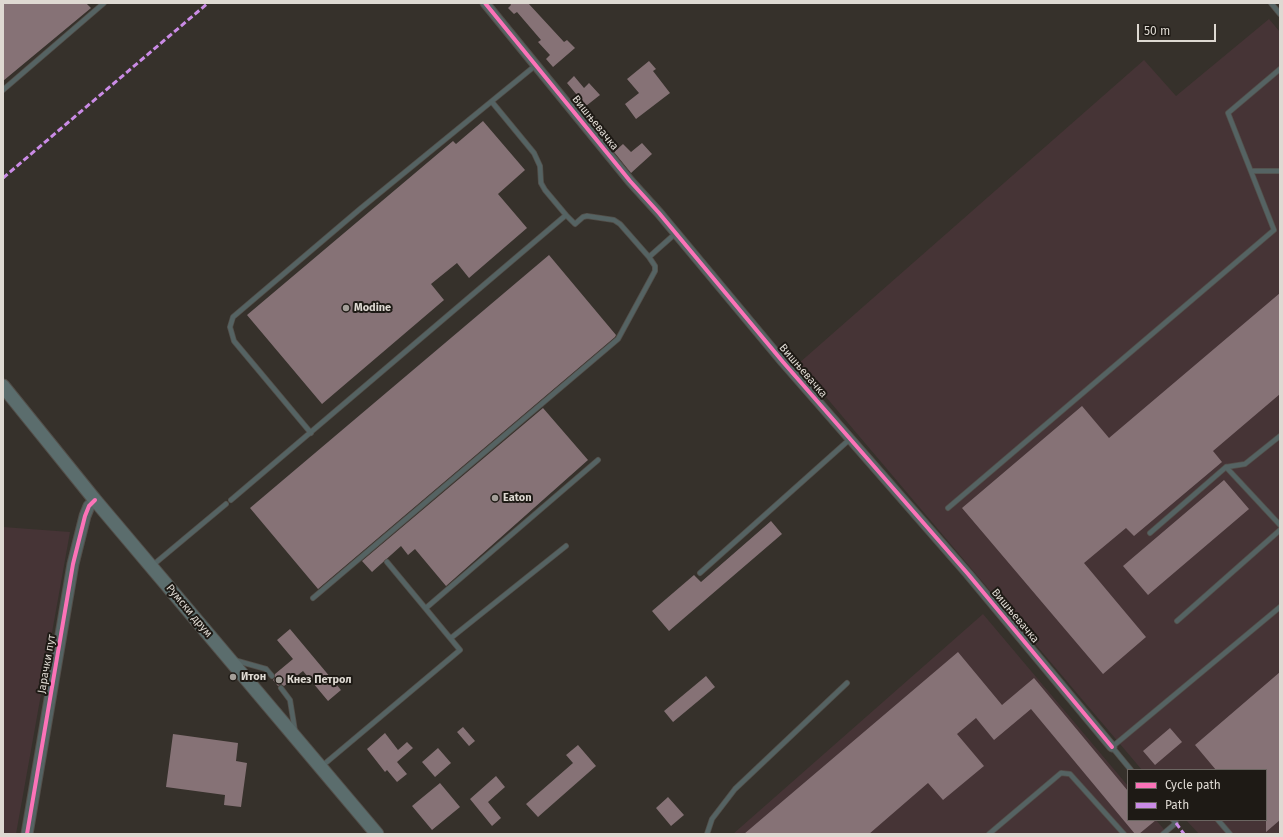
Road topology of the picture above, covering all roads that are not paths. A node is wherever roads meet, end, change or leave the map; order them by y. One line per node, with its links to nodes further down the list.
1 (105, 3): 7 (lane)
2 (485, 3): 5 (street, Вишњевачка)
3 (1271, 3): 4 (lane)
4 (1280, 14)
5 (536, 65): 8 (lane); 12 (street, Вишњевачка)
6 (1280, 69): 9 (lane)
7 (3, 90)
8 (492, 102): 11 (lane); 15 (lane)
9 (1251, 171): 10 (lane); 23 (lane)
10 (1280, 171)
11 (566, 215): 13 (lane); 15 (lane)
12 (676, 233): 13 (lane); 17 (street, Вишњевачка)
13 (648, 257): 31 (lane)
14 (3, 386): 20 (main road, Румски друм)
15 (311, 433): 21 (lane)
16 (1280, 436): 19 (lane)
17 (850, 439): 30 (lane); 41 (street, Вишњевачка)
18 (598, 460): 33 (lane)
19 (1226, 467): 24 (lane); 26 (lane)
20 (95, 500): 29 (main road, Румски друм); 46 (street, Јарачки пут)
21 (231, 500)
22 (226, 504): 29 (lane)
23 (948, 508)
24 (1280, 525)
25 (1280, 530): 34 (lane)
26 (1150, 533)
27 (566, 546): 35 (lane)
28 (388, 562): 33 (lane)
29 (151, 566): 36 (main road, Румски друм)
30 (700, 573)
31 (313, 598)
32 (1280, 607): 41 (lane)
33 (426, 608): 35 (lane)
34 (1177, 621)
35 (451, 638): 42 (lane)
36 (228, 658): 37 (lane); 40 (main road, Румски друм)
37 (272, 676)
38 (848, 683): 48 (lane)
39 (281, 688): 40 (lane)
40 (295, 736): 42 (main road, Румски друм)
41 (1112, 747): 43 (lane, Вишњевачка)
42 (321, 767): 47 (main road, Румски друм)
43 (1130, 769)
44 (1219, 821): 52 (lane)
45 (1174, 822): 51 (lane)
46 (27, 834)
47 (377, 834)
48 (707, 834)
49 (988, 834): 50 (lane)
50 (1124, 834)
51 (1162, 834)
52 (1230, 834)

